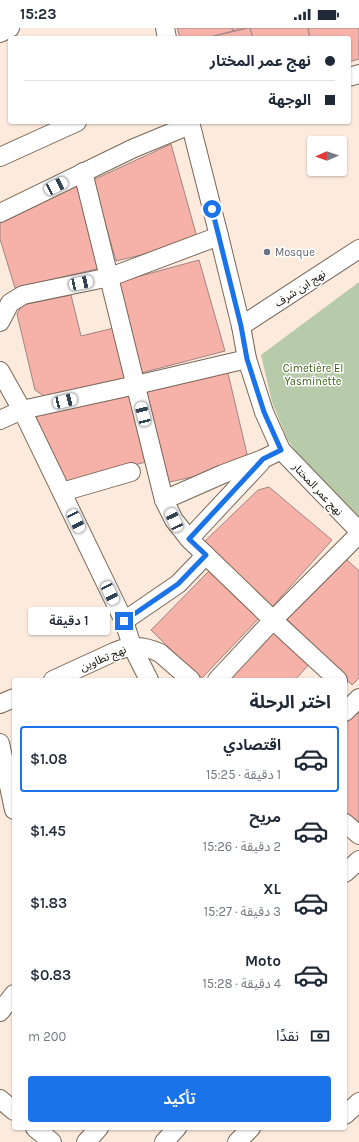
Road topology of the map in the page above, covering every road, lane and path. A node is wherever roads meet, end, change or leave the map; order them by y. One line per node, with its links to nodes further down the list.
1 (10, 28): 2 (street)
2 (0, 33)
3 (72, 124): 5 (street)
4 (190, 124): 6 (street); 8 (street, نهج عمر المختار)
5 (0, 156)
6 (83, 172): 7 (street); 10 (street)
7 (0, 213)
8 (219, 236): 10 (street); 12 (street, نهج عمر المختار)
9 (359, 249): 12 (street, نهج ابن شرف)
10 (110, 277): 11 (street); 15 (street)
11 (0, 322)
12 (241, 326): 13 (street, نهج عمر المختار)
13 (247, 359): 15 (street); 18 (street, نهج عمر المختار)
14 (0, 371): 16 (street)
15 (136, 385): 16 (street); 22 (street)
16 (22, 410): 17 (street); 21 (street)
17 (0, 420)
18 (281, 450): 19 (street); 23 (street, نهج عمر المختار)
19 (263, 459): 22 (street); 24 (street)
20 (131, 472): 21 (street)
21 (62, 492): 27 (street)
22 (164, 500): 24 (street)
23 (359, 533): 26 (street)
24 (189, 539): 25 (street)
25 (206, 555): 26 (street); 27 (street)
26 (274, 620): 32 (street); 33 (street)
27 (124, 621): 28 (street)
28 (132, 646): 29 (street, نهج تطاوين); 30 (street); 31 (street)
29 (57, 678)
30 (148, 678)
31 (189, 678)
32 (219, 678)
33 (336, 678)
34 (347, 688): 35 (street)
35 (359, 698): 38 (street)
36 (12, 699): 37 (street)
37 (0, 704)
38 (347, 710)
39 (0, 743): 40 (street)
40 (12, 797)
41 (347, 825): 42 (street)
42 (359, 835)
43 (359, 860): 44 (street)
44 (347, 871)
45 (12, 997): 46 (street)
46 (0, 1012)
47 (0, 1099): 49 (street)
48 (359, 1102): 50 (street)
49 (12, 1109)
50 (347, 1113)
51 (37, 1130): 55 (street)
52 (97, 1130): 56 (street)
53 (175, 1130): 57 (street)
54 (249, 1130): 58 (street)
55 (52, 1142)
56 (86, 1142)
57 (164, 1142)
58 (237, 1142)

